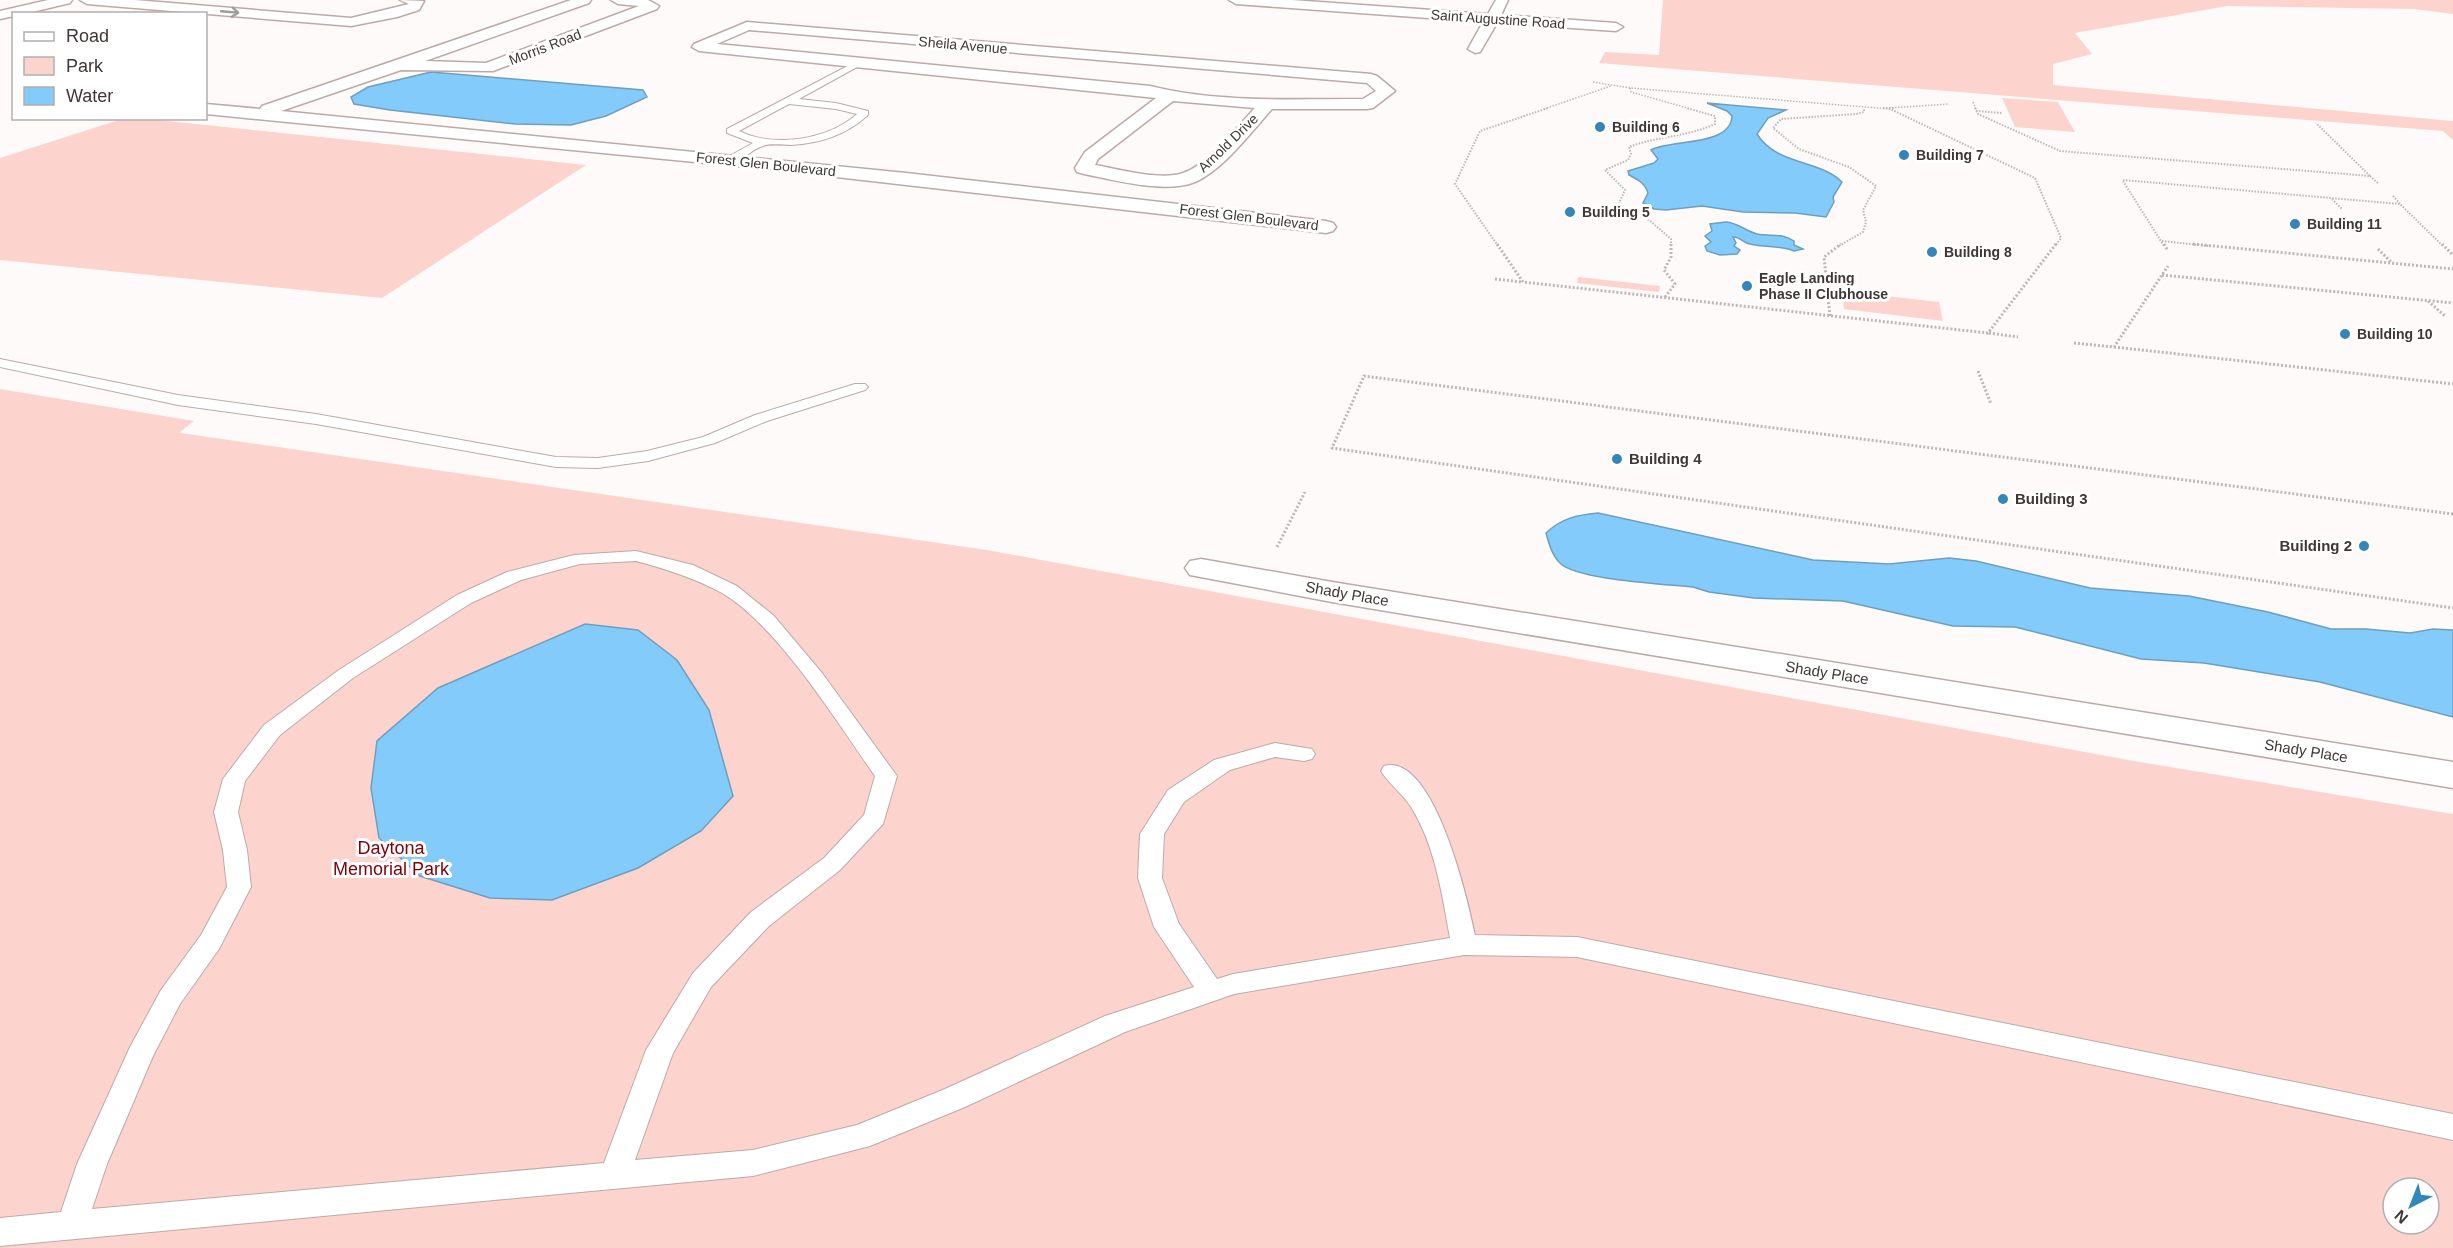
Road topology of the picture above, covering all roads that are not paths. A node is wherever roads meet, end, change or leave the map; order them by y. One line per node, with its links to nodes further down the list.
1 (65, 0): 8 (street)
2 (88, 0): 3 (street, one-way to 3); 9 (street)
3 (407, 0)
4 (584, 0): 14 (street, Morris Road)
5 (618, 0): 14 (street, Morris Road)
6 (1236, 0): 10 (street, Saint Augustine Road)
7 (1503, 0): 10 (street)
8 (13, 12)
9 (41, 12)
10 (1493, 19): 11 (street, Saint Augustine Road); 12 (street)
11 (1616, 27)
12 (1475, 49)
13 (862, 62): 15 (street, Sheila Avenue); 16 (lane); 17 (street, Sheila Avenue)
14 (399, 65): 19 (street, Morris Road)
15 (1169, 96): 17 (street, Sheila Avenue); 22 (street)
16 (788, 101): 20 (lane); 20 (lane)
17 (1268, 104): 23 (street, Arnold Drive)
18 (207, 109): 19 (street, Forest Glen Boulevard)
19 (258, 114): 21 (street, Forest Glen Boulevard)
20 (762, 142): 21 (lane)
21 (730, 160): 24 (street, Forest Glen Boulevard)
22 (1118, 176): 23 (street, Arnold Drive); 24 (street)
23 (1149, 179): 25 (street)
24 (1092, 198): 25 (street, Forest Glen Boulevard)
25 (1124, 202): 26 (street, Forest Glen Boulevard)
26 (1326, 227)
27 (0, 363): 28 (lane)
28 (860, 387)
29 (1201, 568): 32 (street, Shady Place)
30 (1304, 754): 34 (lane)
31 (1392, 771): 33 (lane)
32 (2453, 776)
33 (1464, 945): 34 (lane); 35 (lane)
34 (1211, 991): 36 (lane)
35 (2453, 1126)
36 (615, 1175): 37 (lane); 37 (lane)
37 (72, 1225): 38 (lane)
38 (0, 1232)

